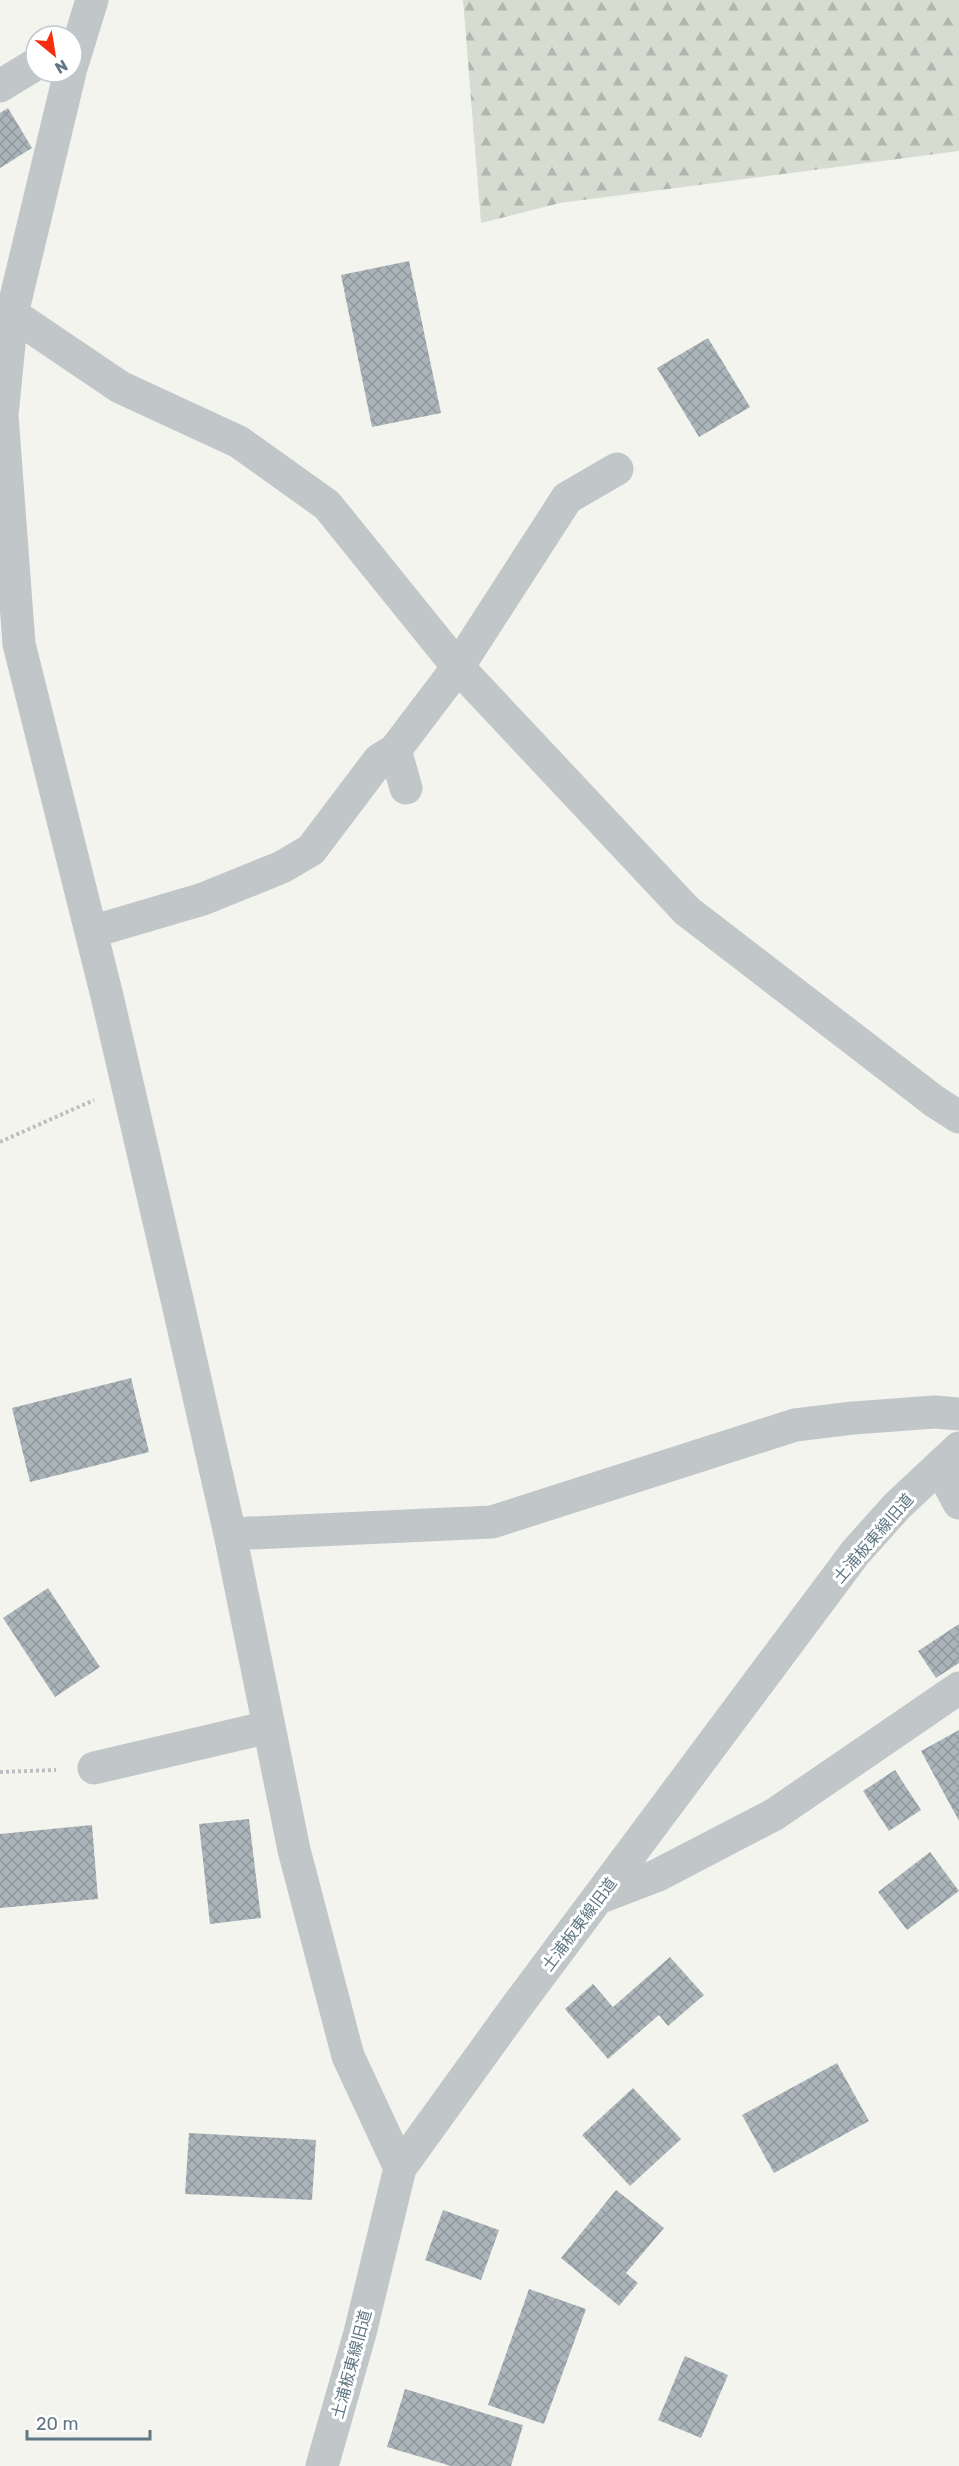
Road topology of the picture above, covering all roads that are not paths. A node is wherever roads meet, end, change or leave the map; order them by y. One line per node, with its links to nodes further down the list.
1 (92, 0): 2 (street)
2 (83, 24)
3 (24, 71): 5 (street)
4 (67, 84): 6 (street)
5 (0, 86)
6 (12, 314): 8 (street); 9 (street)
7 (617, 469): 9 (street)
8 (9, 647): 12 (street)
9 (458, 667): 10 (street); 13 (street)
10 (395, 750): 11 (street); 12 (street)
11 (406, 788)
12 (91, 932): 17 (street)
13 (959, 1116)
14 (959, 1414): 17 (street)
15 (949, 1458): 16 (street); 21 (street, 土浦板東線旧道)
16 (959, 1503)
17 (230, 1534): 19 (street)
18 (959, 1688): 21 (street)
19 (269, 1727): 20 (street); 22 (street)
20 (94, 1768)
21 (598, 1898): 22 (street, 土浦板東線旧道)
22 (400, 2168): 23 (street, 土浦板東線旧道)
23 (322, 2466)

